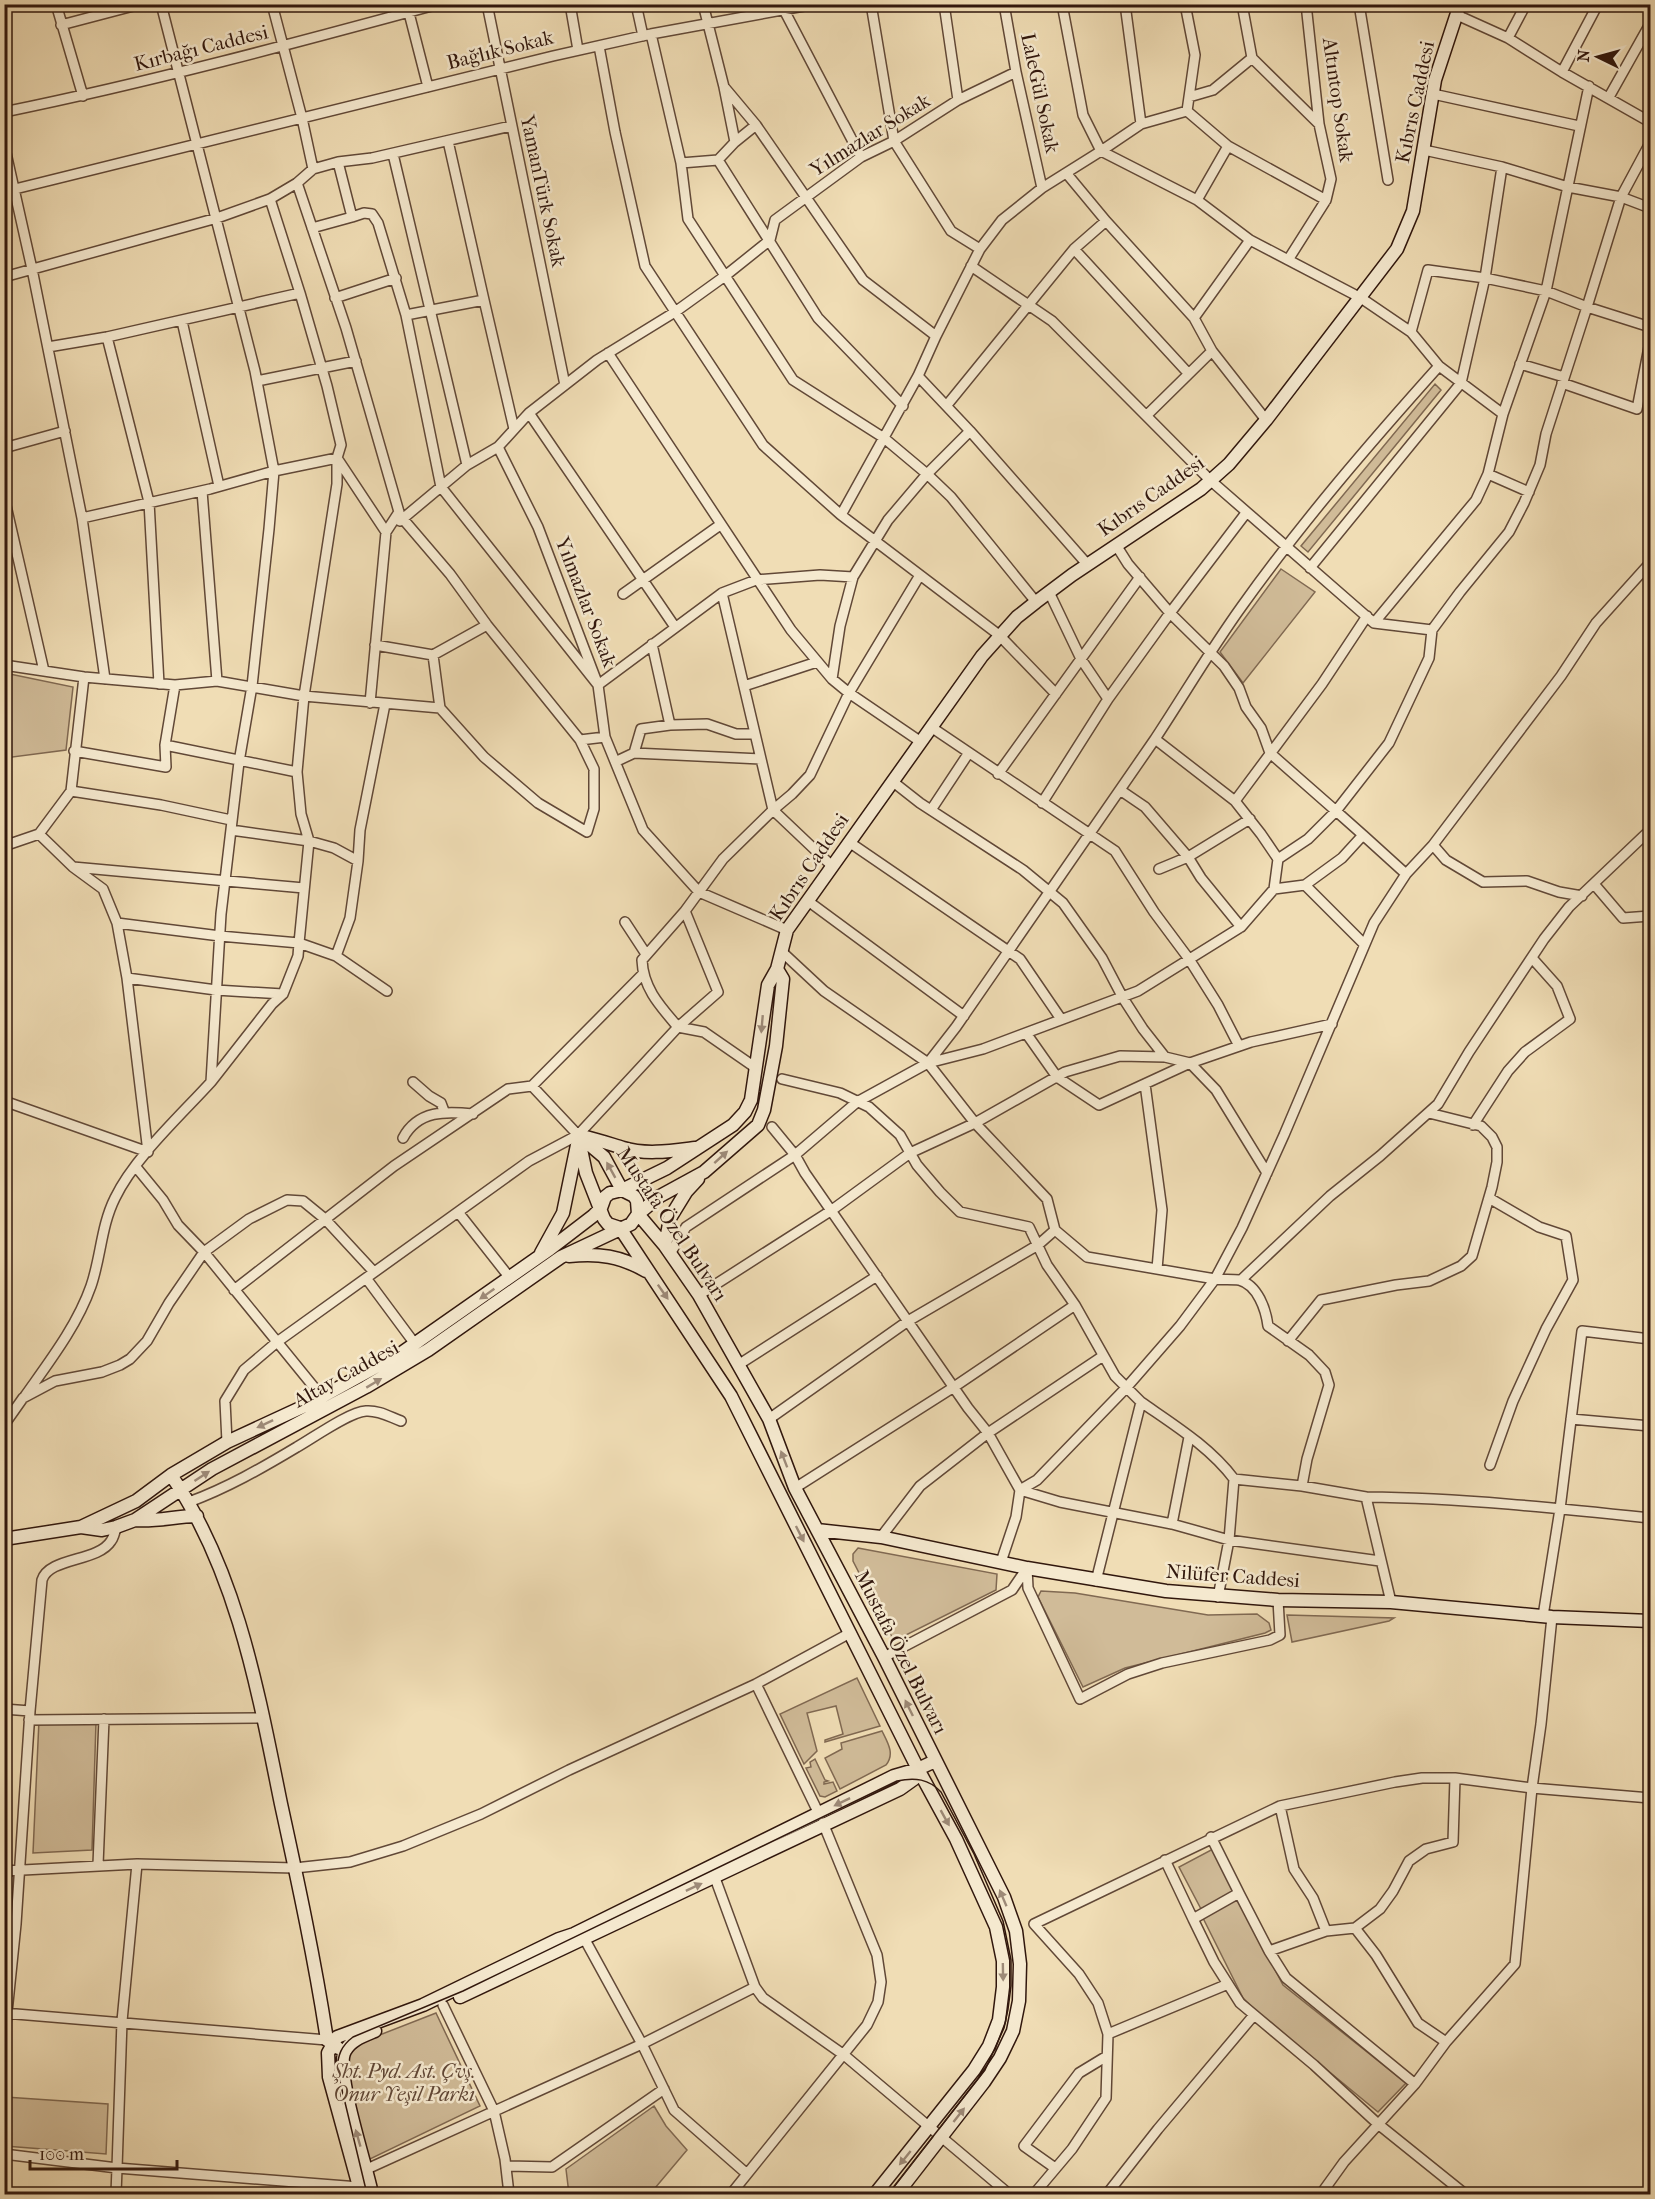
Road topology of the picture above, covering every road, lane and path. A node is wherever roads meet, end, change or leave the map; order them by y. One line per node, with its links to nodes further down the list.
1 (56, 4): 28 (street)
2 (141, 4): 28 (street)
3 (161, 4): 38 (street)
4 (272, 4): 31 (street)
5 (439, 4): 25 (street, Kırbağı Caddesi)
6 (487, 4): 35 (street, YamanTürk Sokak)
7 (570, 4): 33 (street)
8 (636, 4): 29 (street)
9 (703, 4): 26 (street)
10 (872, 4): 57 (street)
11 (944, 4): 46 (street)
12 (1004, 4): 36 (street, LaleGül Sokak)
13 (1062, 4): 64 (street)
14 (1125, 4): 51 (street)
15 (1185, 4): 44 (street)
16 (1242, 4): 34 (street)
17 (1306, 4): 52 (street, Altıntop Sokak)
18 (1359, 4): 73 (street)
19 (1526, 4): 30 (street)
20 (1598, 4): 37 (street)
21 (810, 5): 23 (street, Bağlık Sokak)
22 (761, 9): 23 (street, Bağlık Sokak); 26 (street, Bağlık Sokak)
23 (784, 10): 66 (street)
24 (1458, 10): 30 (street); 42 (main road, Kıbrıs Caddesi)
25 (409, 13): 31 (street, Kırbağı Caddesi); 40 (street)
26 (707, 24): 29 (street, Bağlık Sokak); 41 (street)
27 (1650, 24): 45 (street)
28 (62, 25): 43 (street)
29 (647, 35): 32 (street, Bağlık Sokak); 69 (street)
30 (1508, 38): 37 (street)
31 (283, 46): 38 (street, Kırbağı Caddesi); 49 (street)
32 (598, 46): 33 (street, Bağlık Sokak); 108 (street)
33 (578, 50): 35 (street, Bağlık Sokak)
34 (1252, 57): 44 (street); 52 (street)
35 (499, 69): 40 (street, Bağlık Sokak); 54 (street, YamanTürk Sokak)
36 (1016, 72): 46 (street, Yılmazlar Sokak); 76 (street, LaleGül Sokak)
37 (1562, 72): 39 (street)
38 (179, 73): 43 (street, Kırbağı Caddesi); 59 (street)
39 (1589, 86): 45 (street); 55 (street)
40 (428, 87): 49 (street, Bağlık Sokak)
41 (724, 87): 53 (street); 58 (street)
42 (1433, 94): 55 (street); 63 (main road, Kıbrıs Caddesi)
43 (83, 96): 48 (street, Kırbağı Caddesi)
44 (1189, 97): 47 (street)
45 (1609, 97): 50 (street)
46 (958, 100): 57 (street, Yılmazlar Sokak)
47 (1187, 111): 51 (street); 62 (street)
48 (4, 112)
49 (302, 118): 59 (street, Bağlık Sokak); 71 (street)
50 (1650, 122)
51 (1141, 123): 64 (street)
52 (1319, 124): 82 (street, Altıntop Sokak)
53 (756, 125): 58 (street); 78 (street)
54 (512, 126): 56 (street); 129 (street, YamanTürk Sokak)
55 (1579, 126): 75 (street)
56 (448, 141): 65 (street); 103 (street)
57 (894, 141): 66 (street, Yılmazlar Sokak); 90 (street)
58 (735, 142): 67 (street)
59 (197, 143): 77 (street, Bağlık Sokak); 85 (street)
60 (1650, 143): 79 (street)
61 (4, 144): 77 (street)
62 (1228, 146): 81 (street); 82 (street)
63 (1424, 150): 70 (street); 102 (main road, Kıbrıs Caddesi)
64 (1101, 151): 72 (street); 81 (street)
65 (393, 154): 68 (street); 107 (street)
66 (861, 157): 78 (street, Yılmazlar Sokak)
67 (718, 160): 69 (street); 88 (street)
68 (338, 162): 71 (street); 84 (street)
69 (681, 163): 95 (street)
70 (1502, 167): 75 (street); 98 (street)
71 (313, 169): 74 (street)
72 (1067, 174): 76 (street); 86 (street)
73 (1388, 180)
74 (297, 183): 80 (street); 87 (street)
75 (1568, 186): 79 (street); 99 (street)
76 (1042, 188): 90 (street)
77 (15, 189): 94 (street)
78 (807, 197): 88 (street, Yılmazlar Sokak); 114 (street)
79 (1621, 197): 83 (street); 105 (street)
80 (270, 199): 85 (street); 100 (street)
81 (1197, 200): 89 (street)
82 (1326, 200): 92 (street)
83 (1650, 208)
84 (352, 217): 87 (street); 97 (street)
85 (217, 218): 94 (street); 106 (street)
86 (1106, 221): 91 (street); 110 (street)
87 (312, 228): 101 (street)
88 (770, 240): 95 (street, Yılmazlar Sokak); 130 (street)
89 (1250, 240): 92 (street); 110 (street)
90 (980, 249): 93 (street)
91 (1074, 249): 104 (street); 124 (street)
92 (1288, 260): 102 (street)
93 (971, 266): 104 (street); 114 (street)
94 (32, 269): 96 (street); 117 (street)
95 (725, 276): 108 (street, Yılmazlar Sokak); 139 (street)
96 (4, 277)
97 (396, 278): 101 (street); 109 (street)
98 (1485, 278): 99 (street); 113 (street); 128 (street)
99 (1546, 291): 105 (street); 121 (street)
100 (300, 293): 106 (street); 123 (street)
101 (335, 298): 120 (street)
102 (1361, 298): 113 (street); 135 (main road, Kıbrıs Caddesi)
103 (484, 300): 107 (street); 136 (street)
104 (1028, 305): 131 (street); 134 (street)
105 (1587, 307): 112 (street); 126 (street)
106 (239, 308): 111 (street); 127 (street)
107 (431, 311): 109 (street); 143 (street)
108 (675, 312): 119 (street, Yılmazlar Sokak); 155 (street)
109 (406, 315): 149 (street)
110 (1194, 318): 118 (street)
111 (182, 321): 115 (street); 148 (street)
112 (1650, 327)
113 (1411, 332): 122 (street)
114 (936, 336): 125 (street)
115 (107, 337): 117 (street); 153 (street)
116 (1650, 342): 126 (street)
117 (48, 346): 138 (street)
118 (1212, 351): 124 (street); 135 (street)
119 (608, 353): 129 (street, Yılmazlar Sokak); 158 (street)
120 (356, 361): 123 (street); 159 (street)
121 (1520, 364): 126 (street); 133 (street)
122 (1439, 366): 128 (street); 162 (street)
123 (322, 368): 127 (street); 142 (street)
124 (1188, 373): 134 (street)
125 (918, 376): 130 (street); 131 (street)
126 (1563, 380): 151 (street)
127 (257, 381): 144 (street)
128 (1461, 383): 133 (street); 165 (street)
129 (565, 385): 132 (street, Yılmazlar Sokak)
130 (903, 405): 139 (street)
131 (946, 405): 137 (street)
132 (529, 413): 136 (street, Yılmazlar Sokak); 169 (street)
133 (1503, 414): 146 (street)
134 (1147, 415): 147 (street)
135 (1266, 420): 147 (main road, Kıbrıs Caddesi)
136 (514, 429): 140 (street, Yılmazlar Sokak)
137 (970, 431): 145 (street); 163 (street)
138 (65, 432): 141 (street); 156 (street)
139 (884, 438): 145 (street); 155 (street)
140 (498, 447): 143 (street); 194 (street, Yılmazlar Sokak)
141 (4, 448)
142 (337, 458): 144 (street); 159 (street); 200 (street)
143 (466, 465): 149 (street)
144 (274, 471): 148 (street); 196 (street)
145 (927, 474): 160 (street); 174 (street)
146 (1488, 474): 151 (street); 176 (street)
147 (1210, 480): 154 (street); 161 (main road, Kıbrıs Caddesi)
148 (219, 486): 150 (street)
149 (441, 487): 157 (street); 194 (street)
150 (202, 491): 153 (street); 192 (street)
151 (1529, 492): 179 (street)
152 (4, 497): 188 (street)
153 (149, 502): 156 (street); 193 (street)
154 (1246, 513): 162 (street); 175 (street)
155 (840, 515): 160 (street)
156 (82, 518): 190 (street)
157 (403, 519): 159 (street); 177 (street)
158 (720, 525): 169 (street); 170 (street)
159 (386, 532): 182 (street)
160 (876, 540): 166 (street); 167 (street)
161 (1116, 545): 163 (main road, Kıbrıs Caddesi); 168 (street)
162 (1286, 547): 165 (street); 183 (street)
163 (1087, 564): 171 (main road, Kıbrıs Caddesi)
164 (1650, 564): 239 (street)
165 (1310, 568): 176 (street)
166 (920, 575): 180 (street); 198 (street)
167 (853, 577): 170 (street, Yılmazlar Sokak); 191 (street)
168 (1140, 577): 175 (street); 185 (street)
169 (643, 580): 173 (street); 178 (street)
170 (756, 580): 172 (street, Yılmazlar Sokak); 186 (street)
171 (1049, 592): 174 (main road, Kıbrıs Caddesi); 185 (street)
172 (722, 593): 178 (street, Yılmazlar Sokak); 197 (street)
173 (623, 594)
174 (1036, 602): 180 (main road, Kıbrıs Caddesi)
175 (1170, 613): 183 (street); 201 (street)
176 (1371, 619): 179 (street); 215 (street)
177 (487, 625): 184 (street); 209 (street)
178 (675, 627): 181 (street, Yılmazlar Sokak)
179 (1432, 630): 229 (street)
180 (999, 635): 199 (street); 206 (main road, Kıbrıs Caddesi)
181 (652, 644): 194 (street, Yılmazlar Sokak); 205 (street)
182 (375, 645): 184 (street); 202 (street)
183 (1212, 653): 210 (street); 215 (street)
184 (433, 655): 204 (street)
185 (1081, 659): 199 (street); 201 (street)
186 (818, 662): 191 (street); 197 (street)
187 (4, 665): 188 (street)
188 (44, 671): 189 (street)
189 (84, 677): 190 (street); 213 (street)
190 (105, 679): 193 (street)
191 (832, 679): 198 (street)
192 (218, 681): 195 (street); 196 (street)
193 (159, 684): 195 (street)
194 (598, 685): 208 (street)
195 (175, 686): 212 (street)
196 (252, 686): 200 (street); 219 (street)
197 (744, 686): 207 (street)
198 (849, 693): 211 (street); 227 (street)
199 (1056, 694): 221 (street)
200 (304, 696): 202 (street); 220 (street)
201 (1108, 699): 226 (street)
202 (370, 703): 203 (street)
203 (385, 704): 204 (street); 243 (street)
204 (440, 708): 209 (street)
205 (670, 725): 207 (street); 214 (street)
206 (931, 727): 211 (main road, Kıbrıs Caddesi); 216 (street)
207 (754, 734): 217 (street)
208 (605, 736): 209 (street); 218 (street)
209 (580, 740)
210 (1155, 740): 223 (street); 225 (street)
211 (921, 742): 222 (main road, Kıbrıs Caddesi)
212 (165, 745): 213 (street); 219 (street)
213 (74, 751): 224 (street)
214 (634, 753): 217 (street); 218 (street)
215 (1270, 753): 225 (street); 229 (street)
216 (968, 754): 221 (street); 228 (street)
217 (761, 759): 227 (street)
218 (617, 761): 254 (street)
219 (239, 762): 220 (street); 231 (street)
220 (297, 772): 237 (street)
221 (998, 774): 226 (street)
222 (892, 781): 228 (street); 238 (main road, Kıbrıs Caddesi)
223 (1120, 790): 235 (street); 241 (street)
224 (71, 791): 231 (street); 234 (street)
225 (1235, 801): 230 (street)
226 (1042, 803): 235 (street)
227 (772, 810): 244 (street); 254 (street)
228 (931, 810): 253 (street)
229 (1336, 811): 236 (street); 242 (street)
230 (1250, 819): 241 (street); 242 (street)
231 (231, 820): 232 (street)
232 (231, 830): 237 (street); 248 (street)
233 (1650, 830): 249 (street)
234 (39, 834): 240 (street); 245 (street)
235 (1090, 834): 253 (street); 271 (street)
236 (1363, 835): 247 (street); 250 (street)
237 (309, 841): 243 (street); 251 (street)
238 (849, 842): 244 (main road, Kıbrıs Caddesi); 267 (street)
239 (1433, 845): 247 (street); 255 (street)
240 (4, 846)
241 (1188, 856): 246 (street); 261 (street)
242 (1278, 859): 252 (street)
243 (358, 861): 269 (street)
244 (832, 866): 256 (main road, Kıbrıs Caddesi)
245 (73, 867): 248 (street); 260 (street)
246 (1159, 869)
247 (1406, 874): 265 (street)
248 (225, 882): 251 (street); 263 (street)
249 (1594, 884): 255 (street); 258 (street)
250 (1305, 885): 252 (street); 265 (street)
251 (304, 888): 264 (street)
252 (1274, 889): 261 (street)
253 (1049, 891): 267 (street); 278 (street)
254 (699, 892): 257 (street); 262 (street)
255 (1582, 896): 270 (street)
256 (808, 901): 262 (main road, Kıbrıs Caddesi); 279 (street)
257 (685, 911): 268 (street); 282 (street)
258 (1650, 916)
259 (625, 922): 268 (street)
260 (117, 923): 263 (street); 274 (street)
261 (1241, 927): 271 (street)
262 (788, 930): 266 (main road, Kıbrıs Caddesi)
263 (220, 936): 264 (street); 275 (street)
264 (299, 943): 269 (street); 277 (street)
265 (1364, 944): 281 (street)
266 (781, 951): 272 (main road, Kıbrıs Caddesi); 287 (street)
267 (1008, 952): 279 (street); 280 (street)
268 (646, 954): 273 (street)
269 (336, 956): 276 (street)
270 (1532, 958): 298 (street); 301 (street)
271 (1189, 959): 278 (street); 284 (street)
272 (777, 969): 288 (main road, Kıbrıs Caddesi, one-way to 288); 310 (main road, Kıbrıs Caddesi, one-way to 272)
273 (642, 975): 282 (street); 294 (street)
274 (127, 978): 275 (street); 306 (street)
275 (216, 990): 277 (street); 291 (street)
276 (387, 991)
277 (283, 994): 291 (street)
278 (1123, 998): 280 (street); 285 (street)
279 (964, 1016): 287 (street)
280 (1061, 1019): 283 (street)
281 (1332, 1024): 284 (street); 311 (street)
282 (678, 1027): 288 (street); 303 (street)
283 (1026, 1033): 287 (street); 289 (street)
284 (1239, 1046): 286 (street)
285 (1165, 1057): 286 (street); 289 (street)
286 (1190, 1063): 293 (street); 311 (street)
287 (928, 1064): 296 (street); 300 (street)
288 (756, 1068): 305 (main road, Kıbrıs Caddesi)
289 (1057, 1077): 293 (street); 300 (street)
290 (782, 1079): 296 (street)
291 (211, 1082): 306 (street)
292 (412, 1082): 297 (street)
293 (1145, 1084): 326 (street)
294 (532, 1086): 299 (street); 303 (street)
295 (4, 1101): 306 (street)
296 (857, 1102): 307 (street); 308 (street)
297 (444, 1111): 299 (street); 304 (street)
298 (1429, 1113): 301 (street); 332 (street)
299 (473, 1114): 318 (street)
300 (975, 1123): 307 (street); 320 (street)
301 (1473, 1125): 313 (street)
302 (772, 1127): 308 (street)
303 (578, 1135): 305 (main road); 312 (main road, Mustafa Özel Bulvarı, one-way to 303); 314 (main road, Mustafa Özel Bulvarı); 316 (street); 324 (main road)
304 (403, 1138)
305 (699, 1148): 312 (main road, Kıbrıs Caddesi)
306 (148, 1152): 309 (street)
307 (910, 1153): 315 (street); 321 (street)
308 (795, 1155): 315 (street); 322 (street)
309 (135, 1167): 323 (street); 346 (street)
310 (704, 1172): 317 (main road, Kıbrıs Caddesi); 322 (main road)
311 (1267, 1173): 331 (street)
312 (622, 1190): 314 (main road); 317 (main road, Mustafa Özel Bulvarı)
313 (1489, 1198): 338 (street); 356 (street)
314 (601, 1208): 319 (main road, Mustafa Özel Bulvarı); 324 (main road, Altay Caddesi)
315 (832, 1210): 329 (street); 334 (street)
316 (458, 1212): 328 (street); 330 (street)
317 (638, 1214): 319 (main road); 322 (main road, Mustafa Özel Bulvarı)
318 (325, 1219): 323 (street); 328 (street); 333 (street)
319 (620, 1228): 325 (main road, Altay Caddesi); 327 (main road, Mustafa Özel Bulvarı)
320 (1055, 1230): 321 (street); 326 (street)
321 (1038, 1245): 335 (street); 336 (street)
322 (668, 1250): 334 (main road, Mustafa Özel Bulvarı)
323 (204, 1252): 333 (street); 346 (street)
324 (539, 1257): 330 (main road, Altay Caddesi)
325 (561, 1257): 327 (main road); 361 (main road, Altay Caddesi, one-way to 325)
326 (1157, 1269): 331 (street)
327 (650, 1274): 386 (main road, Mustafa Özel Bulvarı, one-way to 386)
328 (370, 1275): 339 (street); 340 (street)
329 (877, 1276): 336 (street); 342 (street)
330 (510, 1278): 340 (main road, Altay Caddesi, one-way to 340)
331 (1215, 1279): 332 (street); 344 (street)
332 (1241, 1280): 338 (street)
333 (234, 1290): 339 (street)
334 (699, 1295): 342 (main road, Mustafa Özel Bulvarı)
335 (1075, 1305): 341 (street); 343 (street)
336 (908, 1321): 343 (street); 348 (street)
337 (1650, 1339): 349 (street)
338 (1288, 1341): 359 (street)
339 (277, 1342): 345 (street); 355 (street)
340 (415, 1344): 345 (main road, Altay Caddesi)
341 (1103, 1356): 344 (street); 353 (street)
342 (738, 1365): 348 (main road, Mustafa Özel Bulvarı)
343 (954, 1387): 353 (street); 360 (street)
344 (1126, 1388): 347 (street); 362 (street)
345 (322, 1397): 355 (main road, Altay Caddesi, one-way to 355)
346 (23, 1398): 351 (street)
347 (1141, 1402): 354 (street); 366 (street)
348 (769, 1419): 360 (main road, Mustafa Özel Bulvarı, one-way to 348)
349 (1571, 1419): 352 (street); 365 (street)
350 (401, 1422): 364 (street)
351 (4, 1425)
352 (1650, 1426)
353 (988, 1433): 362 (street); 374 (street)
354 (1189, 1437): 358 (street); 370 (street)
355 (226, 1442): 357 (main road, Altay Caddesi)
356 (1490, 1465)
357 (171, 1474): 361 (main road); 371 (main road, Altay Caddesi)
358 (1234, 1479): 359 (street); 376 (street)
359 (1302, 1486): 363 (street)
360 (795, 1488): 373 (main road, Mustafa Özel Bulvarı)
361 (181, 1489): 364 (main road); 369 (main road, Altay Caddesi)
362 (1020, 1490): 366 (street); 378 (street)
363 (1366, 1497): 365 (street); 377 (street)
364 (189, 1502): 367 (main road)
365 (1560, 1509): 368 (street); 384 (street)
366 (1112, 1513): 370 (street); 380 (street)
367 (197, 1516): 369 (main road); 391 (main road)
368 (1650, 1518)
369 (135, 1520): 372 (main road, Altay Caddesi)
370 (1172, 1524): 376 (street)
371 (81, 1527): 372 (main road, Altay Caddesi); 375 (main road, Altay Caddesi)
372 (116, 1527): 390 (street)
373 (817, 1530): 374 (main road, Nilüfer Caddesi); 387 (main road, Mustafa Özel Bulvarı)
374 (881, 1538): 378 (main road, Nilüfer Caddesi)
375 (4, 1539)
376 (1229, 1540): 377 (street); 381 (street)
377 (1380, 1561): 383 (street)
378 (1001, 1562): 379 (main road, Nilüfer Caddesi)
379 (1027, 1568): 380 (main road, Nilüfer Caddesi); 382 (street); 387 (street)
380 (1096, 1581): 381 (main road, Nilüfer Caddesi)
381 (1218, 1597): 382 (main road, Nilüfer Caddesi)
382 (1278, 1600): 383 (main road, Nilüfer Caddesi)
383 (1391, 1602): 384 (main road, Nilüfer Caddesi)
384 (1547, 1617): 385 (main road, Nilüfer Caddesi); 396 (street)
385 (1650, 1621)
386 (849, 1633): 388 (street); 394 (main road, Mustafa Özel Bulvarı)
387 (884, 1657): 393 (main road, Mustafa Özel Bulvarı, one-way to 387)
388 (756, 1684): 399 (street); 404 (street)
389 (4, 1709): 390 (street)
390 (30, 1716): 392 (street); 406 (street)
391 (263, 1718): 392 (street); 404 (main road)
392 (104, 1719): 403 (street)
393 (935, 1761): 394 (main road); 414 (main road, Mustafa Özel Bulvarı, one-way to 393)
394 (918, 1769): 399 (main road); 436 (main road, Mustafa Özel Bulvarı, one-way to 436)
395 (1455, 1778): 396 (street); 398 (street); 413 (street)
396 (1532, 1788): 397 (street); 426 (street)
397 (1650, 1798)
398 (1280, 1806): 400 (street); 415 (street)
399 (821, 1818): 407 (main road); 427 (main road); 430 (street)
400 (1211, 1837): 401 (street); 408 (street)
401 (1165, 1860): 409 (street); 412 (street)
402 (137, 1864): 403 (street); 404 (street); 423 (street)
403 (98, 1865): 406 (street)
404 (295, 1868): 427 (main road)
405 (4, 1871): 406 (street)
406 (20, 1871): 411 (street)
407 (715, 1878): 416 (main road, one-way to 407); 419 (street)
408 (1239, 1893): 409 (street); 417 (street)
409 (1192, 1919): 418 (street)
410 (4, 1924): 411 (street)
411 (16, 1924): 421 (street)
412 (1034, 1924): 414 (street); 424 (street)
413 (1355, 1928): 415 (street); 426 (street)
414 (1016, 1931): 437 (main road, Mustafa Özel Bulvarı, one-way to 414)
415 (1326, 1931): 417 (street)
416 (584, 1938): 420 (main road); 428 (street)
417 (1269, 1951): 432 (street)
418 (1228, 1984): 422 (street); 424 (street)
419 (755, 1987): 428 (street); 430 (street)
420 (443, 2005): 429 (main road); 434 (street)
421 (6, 2013): 423 (street); 425 (street)
422 (1254, 2015): 435 (street); 453 (street)
423 (122, 2022): 427 (street); 440 (street)
424 (1108, 2034): 431 (street)
425 (4, 2042)
426 (1446, 2042): 432 (street)
427 (330, 2043): 429 (main road); 444 (main road)
428 (642, 2044): 433 (street); 434 (street)
429 (345, 2049): 442 (main road, one-way to 429)
430 (844, 2055): 436 (street); 443 (street)
431 (1107, 2056): 441 (street); 441 (street)
432 (1415, 2084): 435 (street)
433 (664, 2089): 439 (street); 443 (street)
434 (494, 2110): 439 (street); 442 (street)
435 (1378, 2124): 454 (street); 455 (street)
436 (930, 2127): 437 (street); 449 (main road, Mustafa Özel Bulvarı, one-way to 449)
437 (941, 2138): 450 (main road, Mustafa Özel Bulvarı); 451 (street)
438 (4, 2154): 440 (street)
439 (506, 2166): 447 (street)
440 (117, 2168): 444 (street); 445 (street)
441 (1055, 2168): 452 (street)
442 (367, 2169): 444 (street); 446 (main road)
443 (747, 2174): 448 (street)
444 (360, 2191)
445 (116, 2194)
446 (372, 2194)
447 (509, 2194)
448 (731, 2194)
449 (875, 2194)
450 (897, 2194)
451 (1008, 2194)
452 (1034, 2194)
453 (1107, 2194)
454 (1321, 2194)
455 (1465, 2194)

